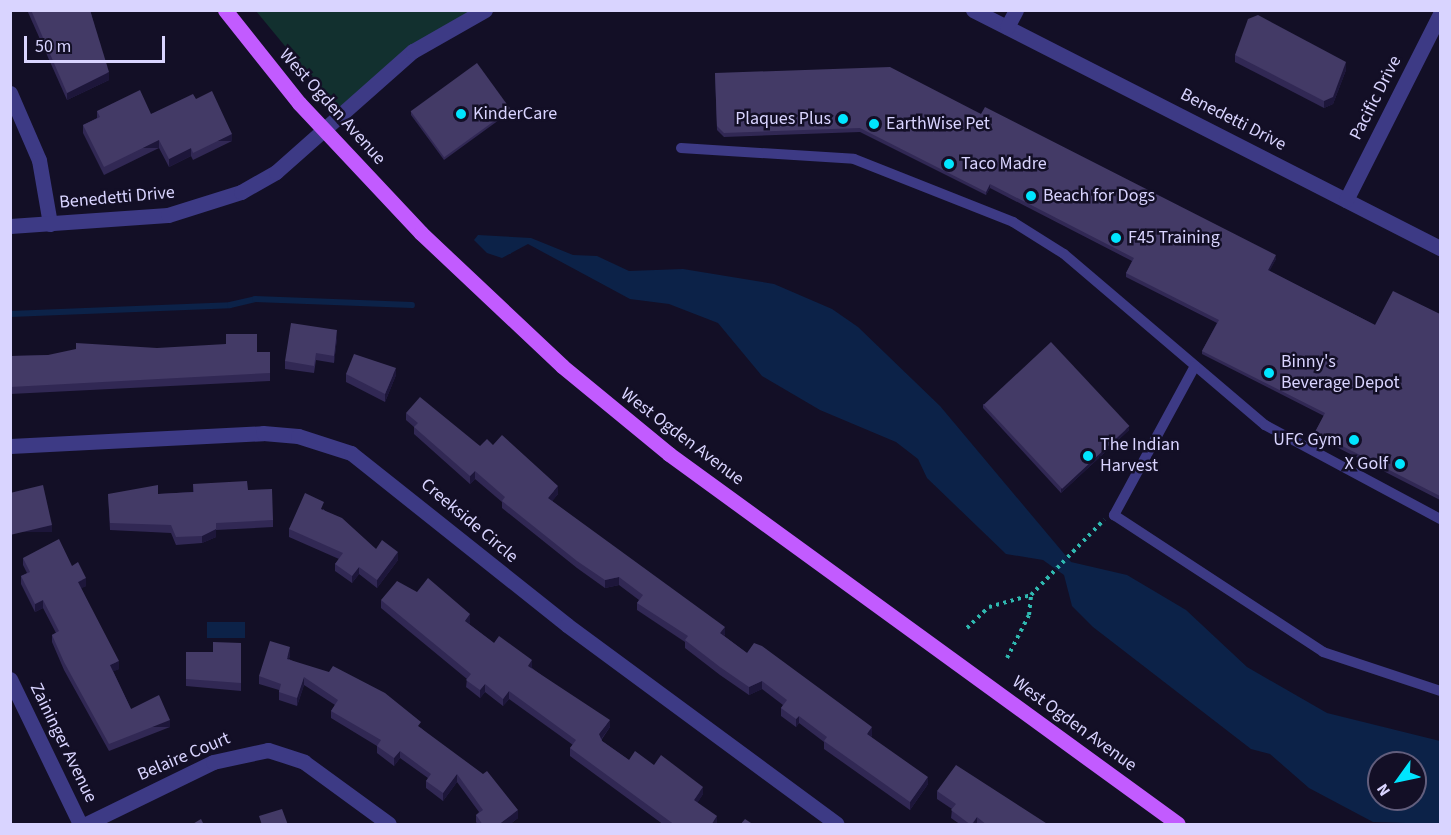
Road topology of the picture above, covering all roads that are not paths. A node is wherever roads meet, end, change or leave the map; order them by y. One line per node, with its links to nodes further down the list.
1 (225, 10): 8 (main road, West Ogden Avenue)
2 (485, 10): 8 (street, Benedetti Drive)
3 (973, 10): 6 (street, Benedetti Drive)
4 (1016, 10): 6 (street)
5 (1440, 14): 10 (street, Pacific Drive)
6 (1007, 27): 10 (street, Benedetti Drive)
7 (10, 93): 11 (street)
8 (324, 129): 11 (street, Benedetti Drive); 23 (main road, West Ogden Avenue)
9 (681, 148): 14 (lane)
10 (1346, 200): 13 (street, Benedetti Drive)
11 (50, 224): 12 (street, Benedetti Drive)
12 (10, 226)
13 (1440, 248)
14 (1195, 366): 16 (lane); 18 (lane)
15 (10, 447): 22 (street, Creekside Circle)
16 (1440, 519)
17 (10, 679): 19 (street, Zaininger Avenue)
18 (1440, 691)
19 (80, 825)
20 (86, 825): 21 (street, Belaire Court)
21 (389, 825)
22 (837, 825)
23 (1178, 825)

